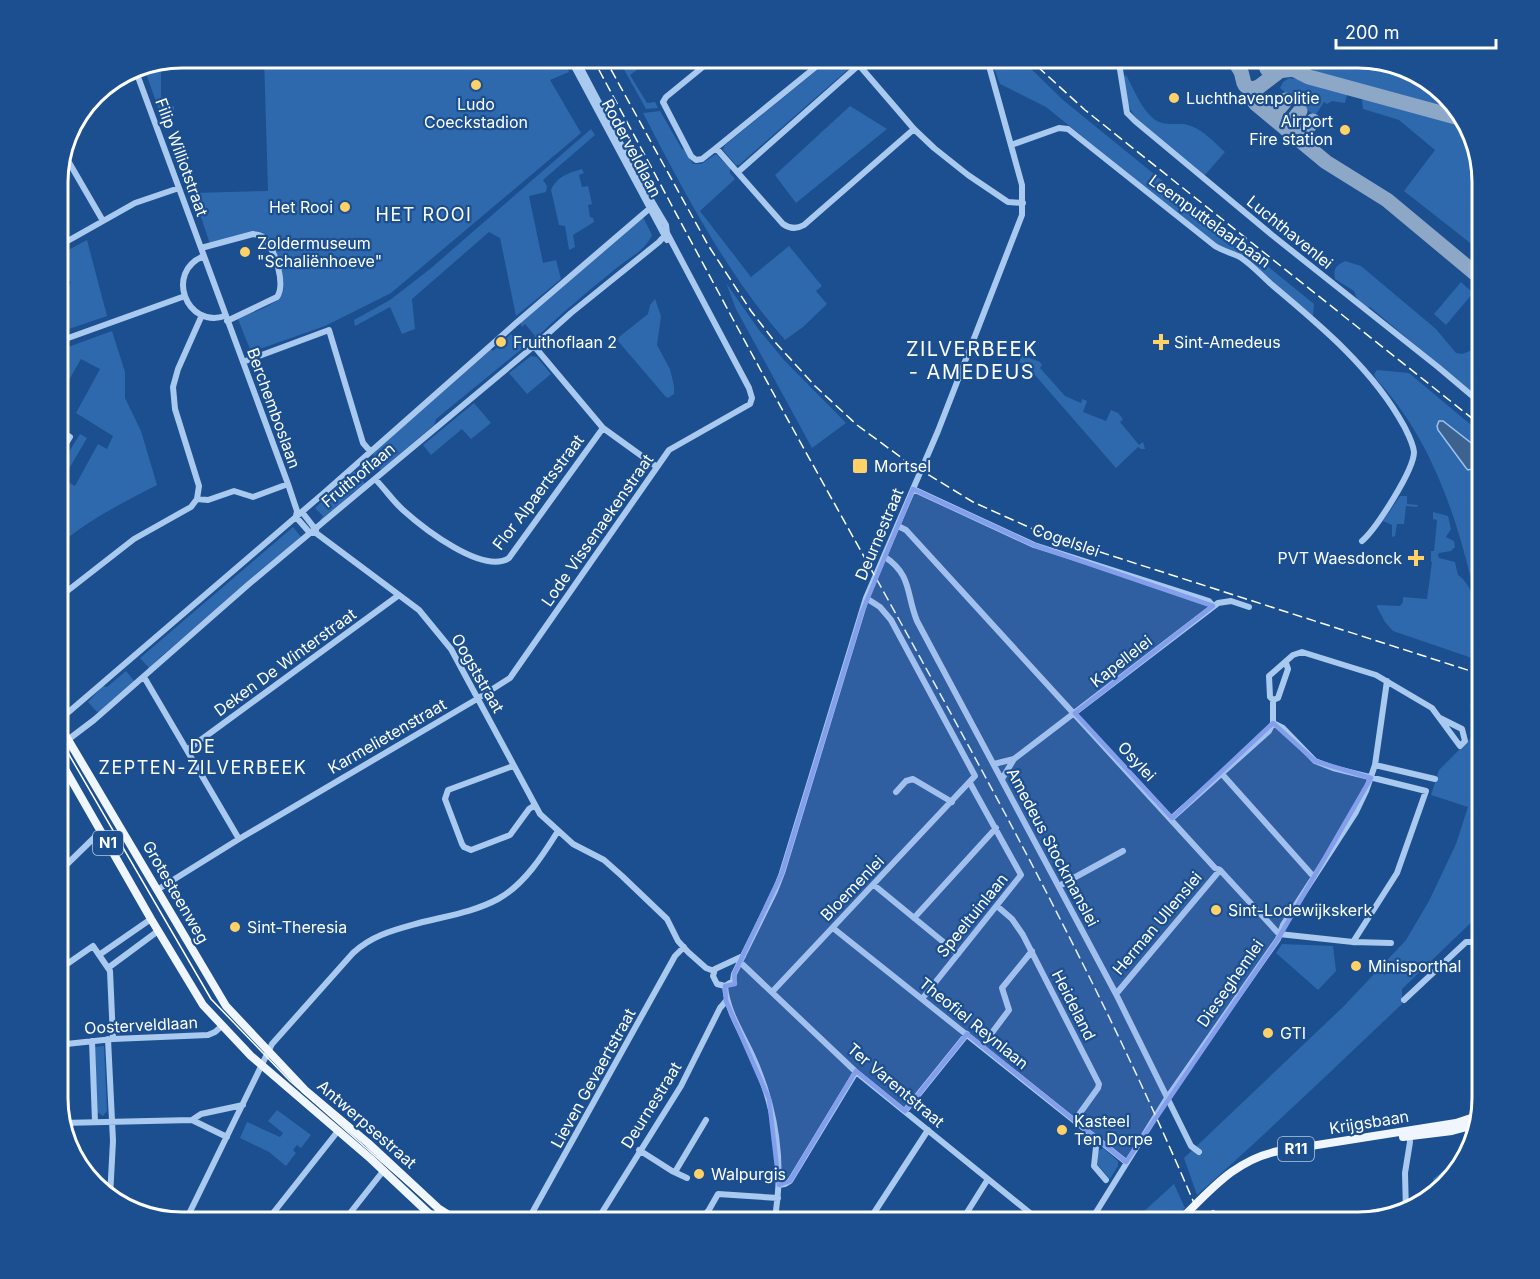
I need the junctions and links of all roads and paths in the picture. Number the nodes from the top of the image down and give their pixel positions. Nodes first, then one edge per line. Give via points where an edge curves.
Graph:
1 (575, 68) edge
2 (581, 68) edge
3 (702, 68) edge
4 (814, 68) edge
5 (856, 68) edge
6 (862, 68) edge
7 (990, 68) edge
8 (1120, 68) edge
9 (138, 76) edge
10 (914, 129) junction
11 (1011, 145) junction
12 (716, 148) junction
13 (69, 162) edge
14 (738, 172) junction
15 (179, 188) junction
16 (1023, 203) junction
17 (649, 209) junction
18 (659, 212) junction
19 (103, 221) junction
20 (666, 236) junction
21 (68, 241) edge
22 (201, 248) junction
23 (204, 256) junction
24 (185, 296) junction
25 (202, 315) junction
26 (226, 318) junction
27 (68, 338) edge
28 (532, 344) junction
29 (243, 362) junction
30 (752, 396) joint
31 (1472, 396) edge
32 (603, 428) junction
33 (370, 451) junction
34 (657, 466) junction
35 (375, 479) junction
36 (288, 484) junction
37 (913, 489) junction
38 (197, 499) junction
39 (298, 513) junction
40 (898, 526) junction
41 (314, 532) junction
42 (1362, 541) dead end
43 (885, 557) junction
44 (68, 590) edge
45 (399, 595) junction
46 (867, 598) junction
47 (1214, 606) junction
48 (1249, 607) dead end
49 (1286, 663) junction
50 (144, 677) junction
51 (1387, 681) junction
52 (477, 699) junction
53 (1273, 700) junction
54 (68, 712) edge
55 (1075, 713) junction
56 (1440, 718) junction
57 (1273, 723) junction
58 (68, 740) joint
59 (187, 750) junction
60 (1014, 759) junction
61 (994, 764) junction
62 (1375, 765) junction
63 (513, 766) junction
64 (68, 774) edge
65 (1221, 774) junction
66 (1371, 778) junction
67 (1002, 779) junction
68 (1435, 779) dead end
69 (970, 783) junction
70 (896, 792) dead end
71 (952, 802) junction
72 (535, 805) junction
73 (1172, 818) junction
74 (996, 828) junction
75 (102, 831) junction
76 (558, 831) junction
77 (239, 839) junction
78 (1123, 851) dead end
79 (68, 863) edge
80 (1220, 870) junction
81 (1313, 876) junction
82 (873, 885) junction
83 (1059, 886) junction
84 (157, 890) junction
85 (997, 906) junction
86 (914, 918) junction
87 (151, 919) junction
88 (833, 928) junction
89 (159, 931) junction
90 (1279, 934) junction
91 (1353, 942) junction
92 (1472, 942) edge
93 (1391, 943) dead end
94 (684, 947) junction
95 (1032, 951) junction
96 (958, 954) junction
97 (99, 955) junction
98 (742, 959) junction
99 (68, 963) edge
100 (725, 965) junction
101 (108, 968) junction
102 (714, 971) junction
103 (734, 974) junction
104 (725, 986) junction
105 (772, 992) junction
106 (1116, 994) junction
107 (922, 999) junction
108 (1404, 1000) dead end
109 (726, 1001) junction
110 (223, 1025) junction
111 (967, 1034) junction
112 (111, 1039) junction
113 (92, 1041) junction
114 (68, 1044) edge
115 (982, 1046) junction
116 (268, 1053) junction
117 (262, 1065) junction
118 (856, 1072) junction
119 (1165, 1101) junction
120 (243, 1105) junction
121 (905, 1111) junction
122 (1471, 1118) edge
123 (192, 1120) junction
124 (706, 1120) dead end
125 (1075, 1120) junction
126 (95, 1122) junction
127 (70, 1123) edge
128 (111, 1123) junction
129 (1469, 1126) edge
130 (928, 1130) junction
131 (338, 1131) junction
132 (1409, 1134) junction
133 (227, 1137) junction
134 (1099, 1139) junction
135 (639, 1150) junction
136 (1199, 1152) dead end
137 (1126, 1162) junction
138 (384, 1170) junction
139 (675, 1172) junction
140 (687, 1178) dead end
141 (988, 1179) junction
142 (1106, 1180) dead end
143 (779, 1185) junction
144 (111, 1187) edge
145 (778, 1198) junction
146 (1406, 1201) edge
147 (1192, 1211) edge
148 (190, 1212) edge
149 (274, 1212) edge
150 (351, 1212) edge
151 (428, 1212) edge
152 (444, 1212) edge
153 (533, 1212) edge
154 (602, 1212) edge
155 (707, 1212) edge
156 (776, 1212) edge
157 (875, 1212) edge
158 (967, 1212) edge
159 (1029, 1212) edge
160 (1096, 1212) edge

1 - 17 street, Roderveldlaan
2 - 18 street, Roderveldlaan
3 - 12 street via 663,102 691,156 699,160
4 - 12 street
5 - 14 street
6 - 10 street
7 - 11 street, Deurnestraat
8 - 31 street, Luchthavenlei via 1127,113 1135,121
9 - 15 street, Filip Williotstraat
10 - 14 street via 804,225 794,228 783,224
10 - 16 street via 968,175 1008,202
11 - 16 street, Deurnestraat
11 - 42 street, Leemputtelaarbaan via 1059,128 1068,129 1215,246 1242,259 1349,356 1392,406 1409,435 1414,454 1406,476
12 - 14 street
13 - 19 street
15 - 19 street via 135,203
15 - 22 street, Filip Williotstraat
16 - 37 street, Deurnestraat via 1018,229
17 - 18 street
17 - 20 street, Roderveldlaan
17 - 33 street, Fruithoflaan
18 - 20 street, Roderveldlaan via 666,225
19 - 21 street
20 - 28 street, Fruithoflaan
20 - 30 street, Roderveldlaan
22 - 23 street, Filip Williotstraat
22 - 26 street via 256,234 267,241 278,268 282,284 277,297
23 - 24 street via 187,268
23 - 26 street, Berchemboslaan
24 - 25 street
24 - 27 street
25 - 26 street
25 - 38 street via 172,387 199,486
26 - 29 street, Berchemboslaan
28 - 32 street
28 - 35 street, Fruithoflaan
29 - 33 street via 329,330 363,443
29 - 36 street, Berchemboslaan
30 - 34 street, Lode Vissenaekenstraat via 749,405 672,447
32 - 34 street
32 - 35 street, Flor Alpaertsstraat via 509,558 500,562 490,562 448,544 403,510
33 - 39 street, Fruithoflaan
34 - 52 street, Lode Vissenaekenstraat via 510,678
35 - 41 street, Fruithoflaan
36 - 38 street via 253,497 234,491 208,500
36 - 39 street, Berchemboslaan
37 - 40 street, Deurnestraat
37 - 47 street, Cogelslei via 1034,546
38 - 44 street via 190,507 134,539
39 - 41 street, Oogststraat
39 - 54 street, Fruithoflaan
40 - 43 street, Deurnestraat
40 - 55 street, Osylei via 906,530
41 - 45 street, Oogststraat
41 - 50 street, Fruithoflaan
43 - 46 street, Deurnestraat
43 - 61 street, Amedeus Stockmanslei via 904,575 917,621
45 - 52 street, Oogststraat via 436,629
45 - 59 street, Deken De Winterstraat
46 - 69 street via 895,625 974,773
46 - 98 street, Deurnestraat via 776,891
47 - 48 street via 1227,600
47 - 55 street, Kapellelei
49 - 51 street via 1302,652
49 - 53 street via 1288,669 1278,698
49 - 53 street via 1269,676
50 - 58 street, Fruithoflaan
50 - 59 street
51 - 56 street via 1432,708
51 - 62 street, Dieseghemlei
52 - 63 street, Oogststraat
52 - 77 street, Karmelietenstraat
53 - 57 street
55 - 60 street, Kapellelei
55 - 73 street, Osylei
56 - 56 street via 1446,727 1460,746 1465,741 1462,729
57 - 65 street
57 - 66 street via 1283,728 1315,761
58 - 84 main road, Grotesteenweg / N1
59 - 77 street
60 - 61 street, Kapellelei
60 - 67 street, Kapellelei
61 - 67 street, Amedeus Stockmanslei
62 - 66 street, Dieseghemlei
62 - 68 street
63 - 72 street, Oogststraat
63 - 72 street via 446,793 462,844 471,850 510,835
64 - 75 main road, N1
65 - 73 street
65 - 81 street
66 - 81 street, Dieseghemlei via 1356,812
66 - 91 street via 1426,791 1397,873
67 - 83 street, Amedeus Stockmanslei
69 - 71 street, Bloemenlei
69 - 74 street
70 - 71 street via 913,779
71 - 82 street, Bloemenlei
72 - 76 street, Oogststraat
73 - 80 street, Osylei
74 - 85 street, Speeltuinlaan via 1021,875
74 - 86 street
75 - 79 street
75 - 87 main road, N1
76 - 94 street, Oogststraat via 622,876 667,919
76 - 116 street via 528,873 500,898 481,907 399,928 353,953
77 - 84 street, Karmelietenstraat
78 - 83 street
80 - 90 street, Osylei
80 - 106 street, Herman Ullenslei
81 - 90 street, Dieseghemlei
82 - 86 street
82 - 88 street, Bloemenlei
83 - 106 street, Amedeus Stockmanslei
84 - 116 main road, Grotesteenweg / N1 via 226,1006
85 - 95 street, Heideland via 1011,919
85 - 96 street, Speeltuinlaan
86 - 96 street
87 - 89 main road, N1
87 - 97 street
88 - 105 street, Bloemenlei
88 - 107 street, Theofiel Reynlaan
89 - 101 street
89 - 110 main road, Antwerpsestraat / N1 via 197,997
90 - 91 street
90 - 119 street, Dieseghemlei
91 - 93 street
92 - 108 street via 1466,942
94 - 102 street, Oogststraat
94 - 153 street, Lieven Gevaertstraat via 675,956
95 - 115 street via 1002,988 1009,1010
95 - 125 street, Heideland via 1099,1084
96 - 107 street, Speeltuinlaan
97 - 99 street via 93,946
97 - 101 street
98 - 100 street
98 - 103 street, Deurnestraat
98 - 105 street, Ter Varentstraat
100 - 102 street
100 - 103 street
101 - 112 street
102 - 104 street via 715,982
103 - 104 street, Deurnestraat via 732,983
104 - 109 street
105 - 118 street, Ter Varentstraat
106 - 119 street, Amedeus Stockmanslei
107 - 111 street, Theofiel Reynlaan
109 - 135 street, Deurnestraat via 681,1086
109 - 143 street via 769,1099
110 - 112 street, Oosterveldlaan via 208,1035
110 - 117 main road, Antwerpsestraat / N1
111 - 115 street, Theofiel Reynlaan
111 - 121 street
112 - 113 street, Oosterveldlaan
112 - 128 street
113 - 114 street, Oosterveldlaan
113 - 126 street
115 - 125 street, Theofiel Reynlaan
116 - 117 street
116 - 152 main road, Antwerpsestraat / N1 via 314,1099
117 - 120 street
117 - 131 main road, Antwerpsestraat / N1
118 - 121 street, Ter Varentstraat
118 - 143 street via 790,1180
119 - 136 street, Amedeus Stockmanslei via 1191,1146
119 - 137 street, Dieseghemlei
120 - 123 street via 201,1114
120 - 133 street
121 - 130 street, Ter Varentstraat
122 - 132 main road, Krijgsbaan / R11
123 - 128 street
123 - 133 street
124 - 139 street
125 - 134 street, Theofiel Reynlaan
126 - 127 street
126 - 128 street
128 - 144 street
129 - 132 main road, Krijgsbaan / R11
130 - 141 street, Ter Varentstraat
130 - 157 street
131 - 138 main road, Antwerpsestraat / N1
131 - 149 street
132 - 146 street
132 - 147 main road, Krijgsbaan / R11 via 1256,1162 1236,1173
133 - 148 street
134 - 137 street, Theofiel Reynlaan
134 - 142 street via 1094,1166
135 - 139 street
135 - 154 street, Deurnestraat
137 - 160 street, Dieseghemlei
138 - 150 street
138 - 151 main road, Antwerpsestraat / N1
139 - 140 street
141 - 158 street
141 - 159 street, Ter Varentstraat
143 - 145 street
145 - 155 street via 718,1194
145 - 156 street

